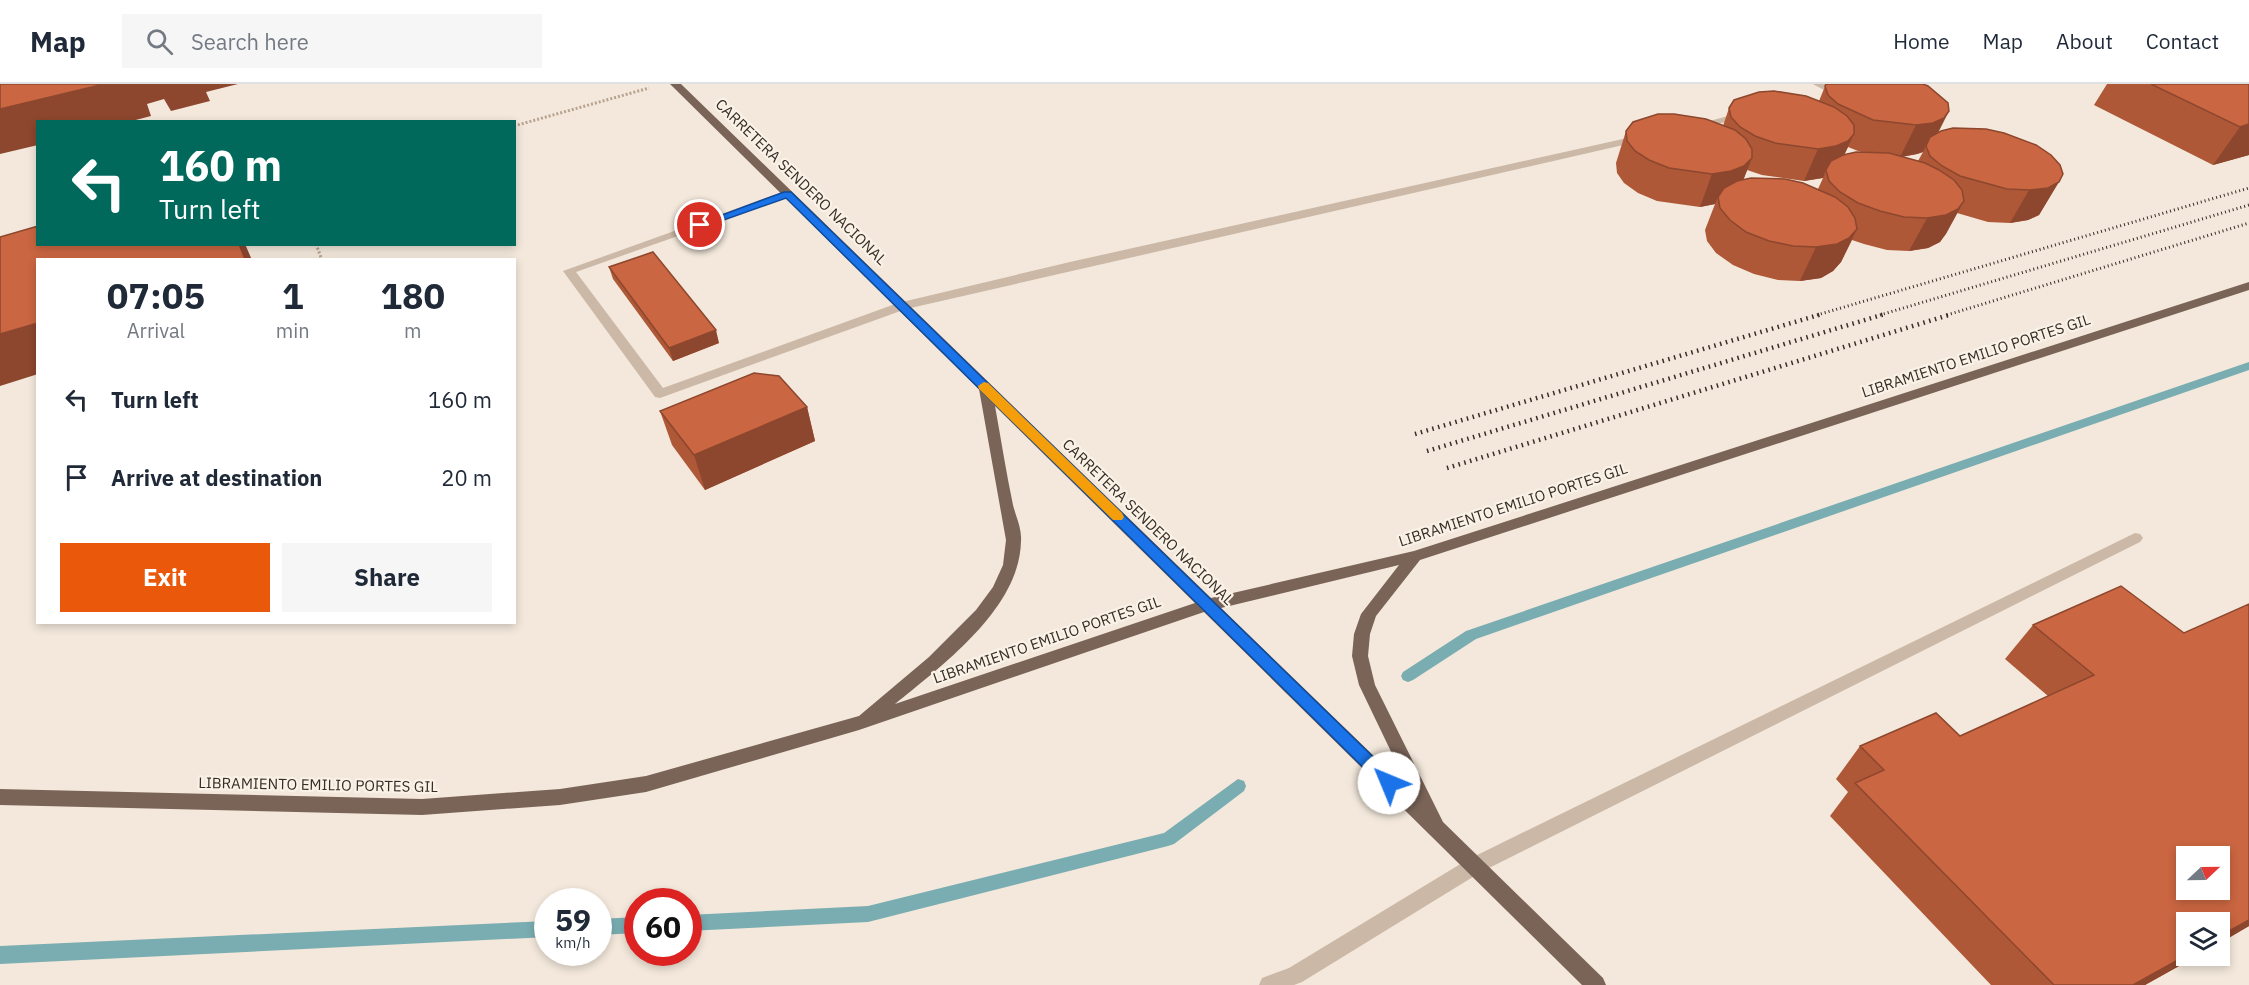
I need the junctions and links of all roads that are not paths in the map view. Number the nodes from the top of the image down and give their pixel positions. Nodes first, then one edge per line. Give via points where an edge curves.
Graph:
1 (675, 84) edge
2 (1818, 84) edge
3 (1815, 99) edge
4 (1757, 112) edge
5 (1687, 128) edge
6 (1652, 136) edge
7 (787, 194) junction
8 (2249, 286) edge
9 (902, 306) junction
10 (985, 387) junction
11 (2134, 538) dead end
12 (1415, 556) junction
13 (1207, 604) junction
14 (859, 723) junction
15 (0, 797) edge
16 (1439, 831) junction
17 (1474, 866) junction
18 (1269, 985) edge
19 (1596, 985) edge

1 - 7 main road, CARRETERA SENDERO NACIONAL
2 - 3 lane via 1844,93
4 - 5 lane
6 - 9 lane
7 - 9 main road, CARRETERA SENDERO NACIONAL
7 - 9 lane via 570,271 660,394
8 - 12 main road, LIBRAMIENTO EMILIO PORTES GIL
9 - 10 main road, CARRETERA SENDERO NACIONAL
10 - 13 main road, CARRETERA SENDERO NACIONAL
10 - 14 main road via 1014,541 1009,568 984,615
11 - 17 lane
12 - 13 main road, LIBRAMIENTO EMILIO PORTES GIL
12 - 16 main road via 1369,614 1360,656 1366,685
13 - 14 main road, LIBRAMIENTO EMILIO PORTES GIL
13 - 16 main road, CARRETERA SENDERO NACIONAL
14 - 15 main road, LIBRAMIENTO EMILIO PORTES GIL via 646,784 560,797 422,807
16 - 17 main road, CARRETERA SENDERO NACIONAL
17 - 18 lane via 1295,975
17 - 19 main road, CARRETERA SENDERO NACIONAL

